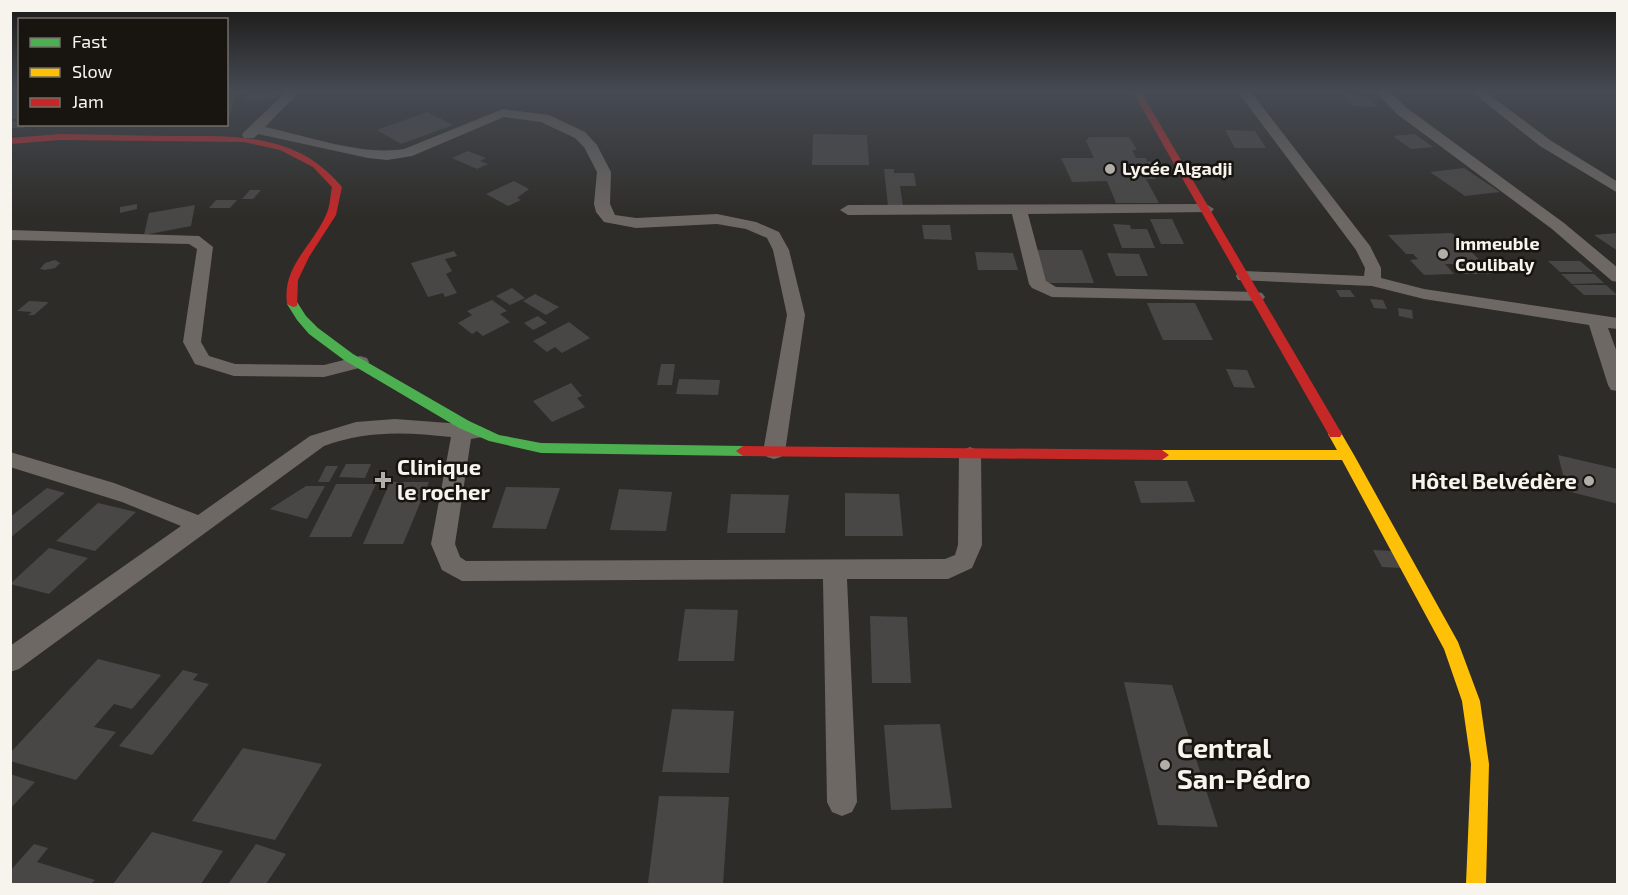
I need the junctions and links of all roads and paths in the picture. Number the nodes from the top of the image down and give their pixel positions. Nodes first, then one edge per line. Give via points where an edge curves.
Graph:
1 (250, 134) junction
2 (453, 134) edge
3 (577, 134) edge
4 (1162, 134) edge
5 (1276, 134) edge
6 (1433, 134) edge
7 (1533, 134) edge
8 (10, 141) edge
9 (1617, 189) edge
10 (1206, 209) junction
11 (848, 210) dead end
12 (1020, 210) junction
13 (10, 235) edge
14 (1244, 276) junction
15 (1617, 277) edge
16 (1372, 281) junction
17 (1256, 297) junction
18 (1597, 321) junction
19 (1617, 324) edge
20 (360, 362) junction
21 (1617, 385) edge
22 (470, 432) junction
23 (774, 452) junction
24 (970, 455) junction
25 (1347, 455) junction
26 (10, 459) edge
27 (199, 525) junction
28 (835, 569) junction
29 (10, 661) edge
30 (842, 802) dead end
31 (1476, 885) edge

1 - 2 street via 387,156 407,153
1 - 8 street
1 - 20 street via 316,165 337,187 331,215 297,267 291,297 297,314 308,326
3 - 23 street via 590,145 604,172 602,204 610,219 636,223 717,219 750,225 773,235 781,250 796,315
4 - 10 street
5 - 16 street via 1364,249 1373,267
6 - 15 street via 1558,226
7 - 9 street
10 - 12 street
10 - 14 street
11 - 12 street
12 - 17 street via 1038,284 1052,292
13 - 20 street via 193,239 205,247 192,342 202,360 234,370 324,371
14 - 16 street
14 - 17 street
16 - 18 street via 1424,294
17 - 25 street
18 - 19 street
18 - 21 street
20 - 22 street
22 - 23 street via 542,448
22 - 27 street via 391,426 339,431 317,441
22 - 28 street via 443,544 450,563 462,571
23 - 24 street
24 - 25 street
24 - 28 street via 970,545 964,561 948,569
25 - 31 street via 1452,646 1471,701 1480,764
26 - 27 street via 160,508
27 - 29 street
28 - 30 street

